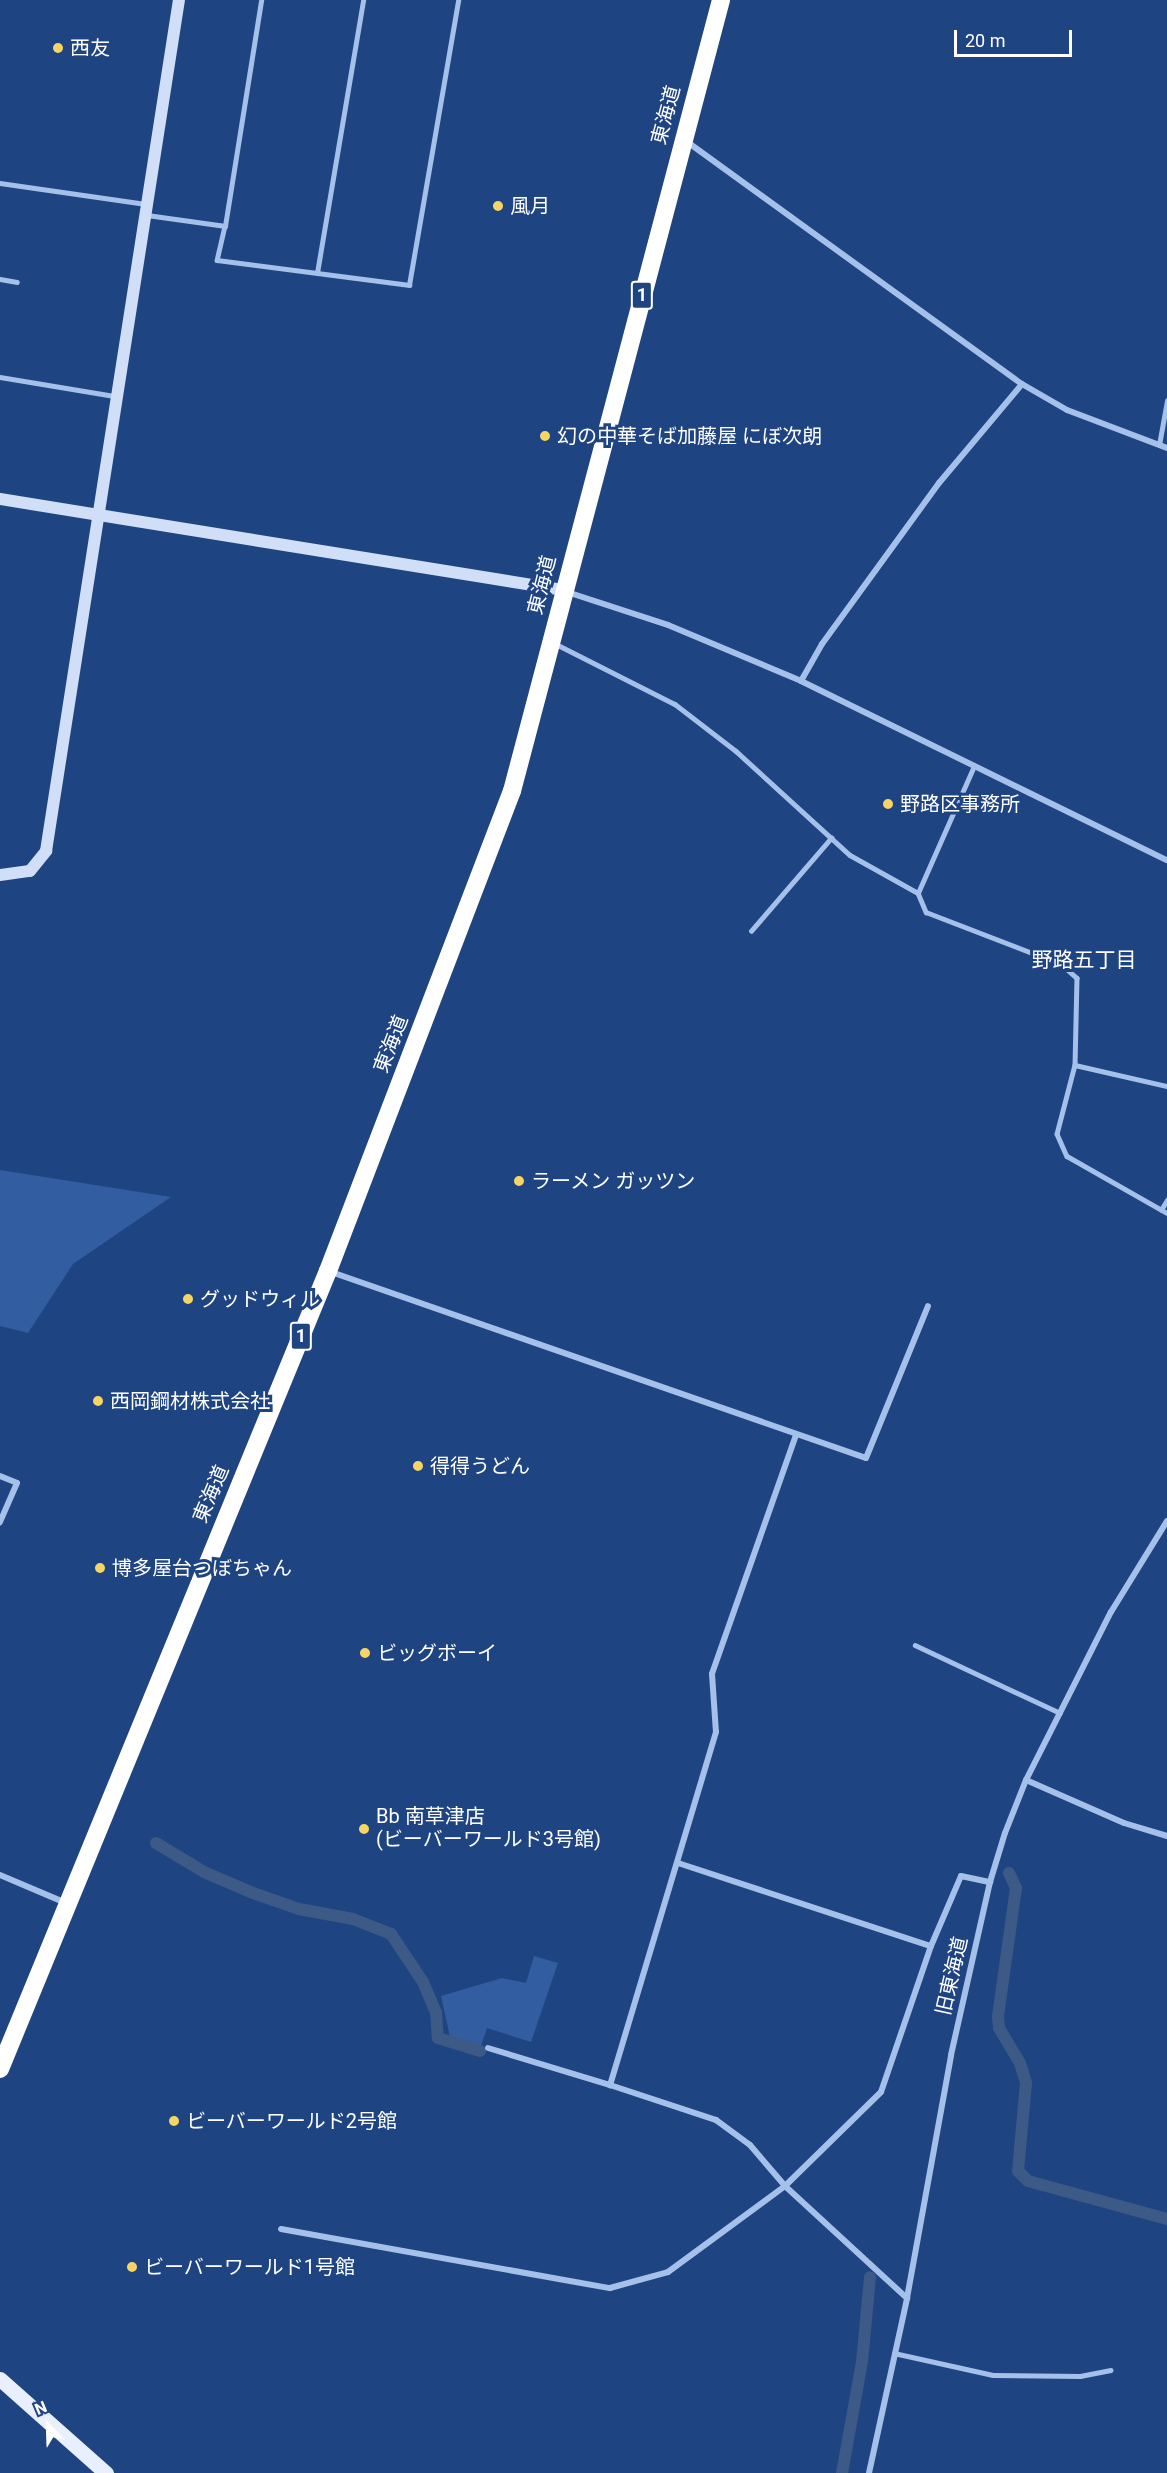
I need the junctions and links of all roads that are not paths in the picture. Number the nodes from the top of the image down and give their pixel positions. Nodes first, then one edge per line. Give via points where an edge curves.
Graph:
1 (179, 0) edge
2 (261, 0) edge
3 (363, 0) edge
4 (458, 0) edge
5 (721, 0) edge
6 (683, 139) junction
7 (0, 183) edge
8 (145, 209) junction
9 (225, 226) junction
10 (317, 273) junction
11 (0, 279) edge
12 (17, 282) dead end
13 (0, 377) edge
14 (1022, 384) junction
15 (115, 396) junction
16 (1167, 401) edge
17 (1159, 446) junction
18 (1167, 448) edge
19 (0, 499) edge
20 (97, 517) junction
21 (564, 590) junction
22 (551, 642) junction
23 (801, 681) junction
24 (974, 766) junction
25 (831, 838) junction
26 (1167, 860) edge
27 (0, 876) edge
28 (918, 893) junction
29 (751, 931) dead end
30 (1075, 1065) junction
31 (1167, 1086) edge
32 (1167, 1200) edge
33 (1161, 1210) junction
34 (1167, 1213) edge
35 (328, 1270) junction
36 (928, 1306) dead end
37 (796, 1435) junction
38 (0, 1476) edge
39 (1167, 1521) edge
40 (0, 1522) edge
41 (915, 1645) dead end
42 (1060, 1713) junction
43 (1026, 1780) junction
44 (1167, 1836) edge
45 (678, 1863) junction
46 (0, 1875) edge
47 (990, 1882) junction
48 (67, 1903) junction
49 (931, 1946) junction
50 (488, 2048) dead end
51 (0, 2069) edge
52 (610, 2085) junction
53 (785, 2186) junction
54 (282, 2229) dead end
55 (907, 2298) junction
56 (894, 2353) junction
57 (1110, 2370) dead end
58 (0, 2379) edge
59 (106, 2473) edge
60 (869, 2473) edge

1 - 8 street
2 - 9 lane
3 - 10 lane
4 - 10 lane via 409,285
5 - 6 highway, 東海道 / 1
6 - 14 street
6 - 21 highway, 東海道 / 1
7 - 8 lane
8 - 9 lane
8 - 15 street
9 - 10 lane via 217,261
11 - 12 lane
13 - 15 lane
14 - 17 street via 1067,410
14 - 23 street via 939,483 822,644
15 - 20 street
16 - 17 lane
17 - 18 street
19 - 20 street
20 - 21 street
20 - 27 street via 46,851 30,871
21 - 22 highway, 東海道 / 1
21 - 23 street via 668,626
22 - 25 lane via 675,704 736,751
22 - 35 highway, 東海道 / 1 via 513,791
23 - 24 street
24 - 26 street
24 - 28 lane
25 - 28 lane via 850,855
25 - 29 lane
28 - 30 lane via 926,912 1061,963 1077,978
30 - 31 lane
30 - 33 lane via 1057,1134 1067,1156
32 - 33 lane
33 - 34 lane
35 - 37 street
35 - 48 highway, 東海道 / 1
36 - 37 street via 866,1458
37 - 45 street via 712,1674 716,1732
38 - 40 street via 17,1483
39 - 42 street, 旧東海道 via 1111,1612
41 - 42 lane
42 - 43 street, 旧東海道
43 - 44 street via 1124,1823
43 - 47 street, 旧東海道
45 - 49 street
45 - 52 street
46 - 48 street
47 - 49 street via 961,1876
47 - 55 street, 旧東海道 via 951,2055
48 - 51 highway, 東海道 / 1
49 - 53 street via 881,2092
50 - 52 street
52 - 53 street via 716,2120 750,2145
53 - 54 street via 668,2272 610,2288
53 - 55 street
55 - 56 street, 旧東海道
56 - 57 lane via 993,2375 1080,2376
56 - 60 street, 旧東海道
58 - 59 main road

